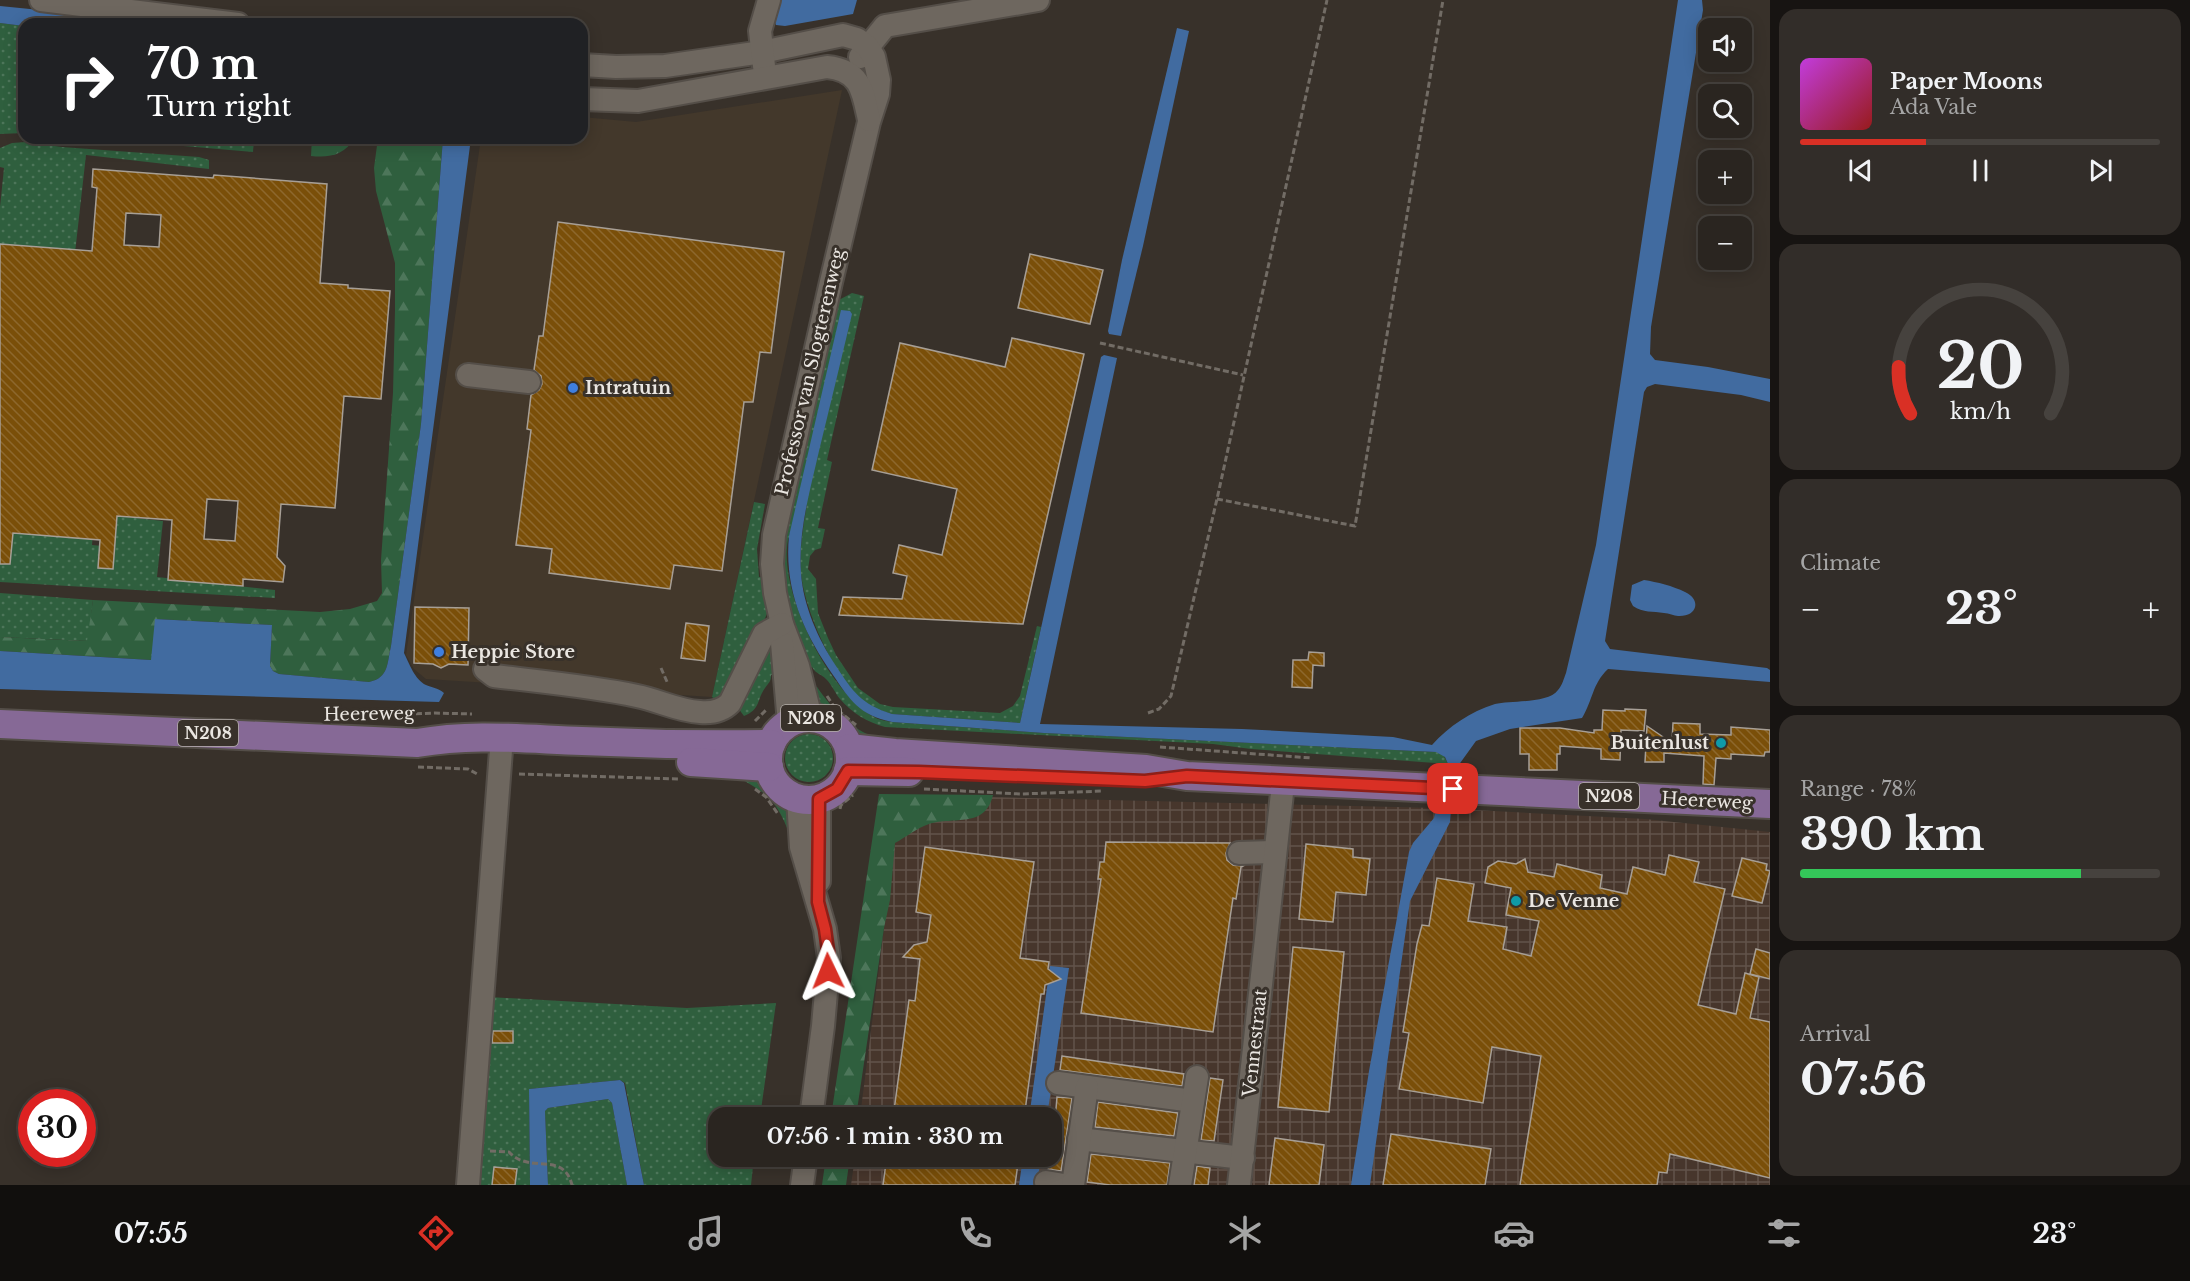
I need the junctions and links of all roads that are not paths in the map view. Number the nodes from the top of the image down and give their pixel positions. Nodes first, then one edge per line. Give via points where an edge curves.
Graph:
1 (41, 0) edge
2 (769, 0) edge
3 (1038, 0) edge
4 (189, 18) edge
5 (867, 46) junction
6 (762, 52) junction
7 (588, 65) edge
8 (849, 73) junction
9 (766, 77) junction
10 (588, 99) edge
11 (869, 122) junction
12 (468, 375) dead end
13 (529, 382) dead end
14 (782, 624) junction
15 (485, 669) dead end
16 (0, 724) edge
17 (785, 738) junction
18 (502, 745) junction
19 (855, 760) junction
20 (1285, 780) junction
21 (1770, 804) edge
22 (808, 806) junction
23 (1275, 852) junction
24 (1239, 853) dead end
25 (1197, 1077) dead end
26 (1058, 1083) dead end
27 (1087, 1087) junction
28 (1193, 1101) junction
29 (812, 1107) edge
30 (1079, 1139) junction
31 (1185, 1151) junction
32 (1243, 1158) junction
33 (804, 1167) edge
34 (468, 1185) edge
35 (802, 1185) edge
36 (1073, 1185) edge
37 (1180, 1185) edge
38 (1239, 1185) edge

1 - 4 street
2 - 6 street via 760,31
3 - 5 street via 885,26
5 - 6 street via 843,35
5 - 8 street
5 - 11 street, Professor van Slogterenweg via 879,80
6 - 7 street via 664,66
6 - 9 street
8 - 9 street via 827,67
8 - 11 street, Professor van Slogterenweg via 864,96
9 - 10 street via 638,101
11 - 14 street, Professor van Slogterenweg via 774,535 772,564
12 - 13 street
14 - 15 street via 764,634 730,703 717,711 685,710 638,696 494,676
14 - 17 street, Professor van Slogterenweg via 793,682
16 - 18 main road, Heereweg / N208 via 417,743 449,752
17 - 18 main road, Heereweg / N208
17 - 19 main road, N208 via 819,719 835,727
17 - 22 main road via 776,783
18 - 34 street
19 - 20 main road, Heereweg / N208 via 919,772 1145,781 1187,776
19 - 22 main road via 837,789
20 - 21 main road, Heereweg / N208
20 - 23 street
22 - 29 street via 801,847 825,929 829,958
23 - 24 street
23 - 32 street, Vennestraat
25 - 28 street
26 - 27 street
27 - 28 street
27 - 30 street
28 - 31 street
30 - 31 street
30 - 36 street
31 - 32 street
31 - 37 street
32 - 38 street, Vennestraat
33 - 35 street

